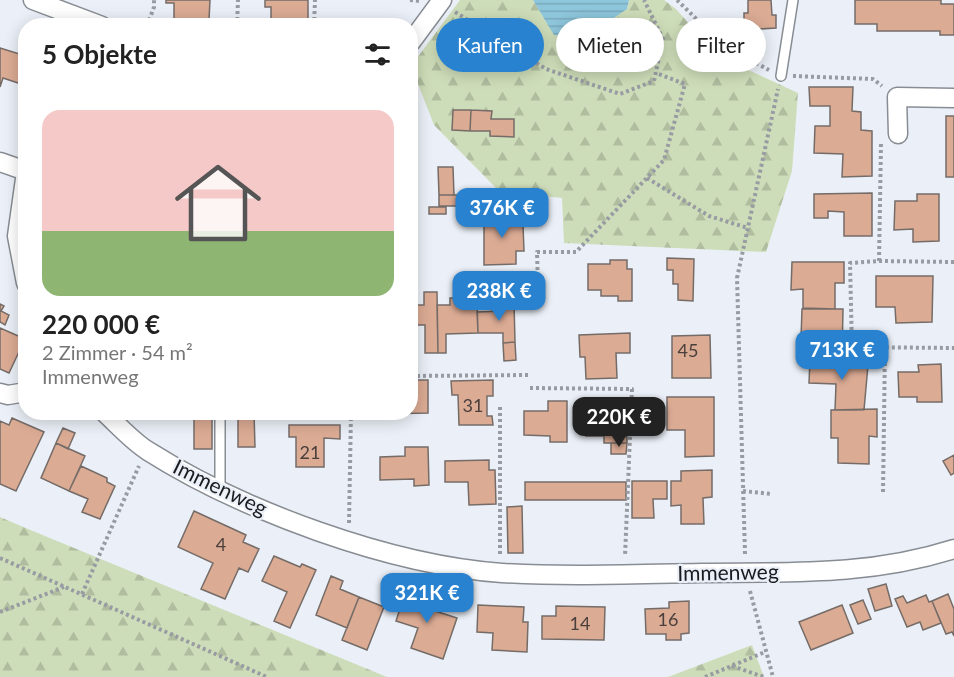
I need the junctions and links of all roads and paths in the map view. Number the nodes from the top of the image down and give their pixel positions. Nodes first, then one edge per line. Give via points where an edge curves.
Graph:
1 (33, 0) edge
2 (154, 0) edge
3 (238, 0) edge
4 (315, 0) edge
5 (644, 0) edge
6 (793, 0) edge
7 (679, 1) edge
8 (441, 2) edge
9 (68, 18) edge
10 (149, 18) edge
11 (237, 18) edge
12 (314, 18) edge
13 (418, 33) edge
14 (656, 73) junction
15 (781, 76) junction
16 (897, 97) junction
17 (954, 98) edge
18 (898, 134) joint
19 (0, 162) edge
20 (18, 168) edge
21 (647, 178) junction
22 (748, 228) junction
23 (879, 261) junction
24 (954, 262) edge
25 (529, 285) dead end
26 (885, 347) junction
27 (954, 348) edge
28 (530, 375) dead end
29 (418, 376) edge
30 (530, 388) dead end
31 (0, 393) edge
32 (18, 393) edge
33 (500, 404) dead end
34 (113, 420) edge
35 (220, 420) edge
36 (351, 420) edge
37 (147, 450) junction
38 (743, 491) junction
39 (220, 492) junction
40 (883, 492) dead end
41 (772, 494) dead end
42 (348, 541) junction
43 (954, 549) edge
44 (0, 558) edge
45 (500, 573) junction
46 (745, 573) junction
47 (625, 574) junction
48 (65, 587) junction
49 (82, 594) junction
50 (0, 612) edge
51 (765, 652) junction
52 (731, 666) junction
53 (267, 677) edge
54 (705, 677) edge
55 (764, 677) edge
56 (773, 677) edge

1 - 9 street
2 - 10 path
3 - 11 path
4 - 12 path
5 - 14 path via 663,39
6 - 15 lane
7 - 15 path via 724,46
8 - 13 street
8 - 14 path via 546,69 620,94 654,81
14 - 21 path via 685,84 664,160
15 - 16 path via 873,79
15 - 22 path
16 - 17 street
16 - 18 street
18 - 23 path via 882,136
19 - 20 street
21 - 22 path via 709,216
21 - 25 path via 576,252 537,252 538,285
22 - 38 path via 737,278
23 - 24 path
23 - 26 path via 850,263 852,346
26 - 27 path
26 - 40 path
28 - 29 path
30 - 47 path via 632,389
31 - 32 street
33 - 45 path
34 - 37 street, Immenweg
35 - 39 lane
36 - 42 path
37 - 39 street, Immenweg
37 - 49 path
38 - 41 path
38 - 46 path
39 - 42 street, Immenweg
42 - 45 street, Immenweg
43 - 46 street, Immenweg via 912,562 838,572
44 - 48 path
45 - 47 street, Immenweg
46 - 47 street, Immenweg
46 - 51 path
48 - 49 path
48 - 50 path
49 - 53 path
51 - 52 path
51 - 56 path
52 - 54 path
52 - 55 path

